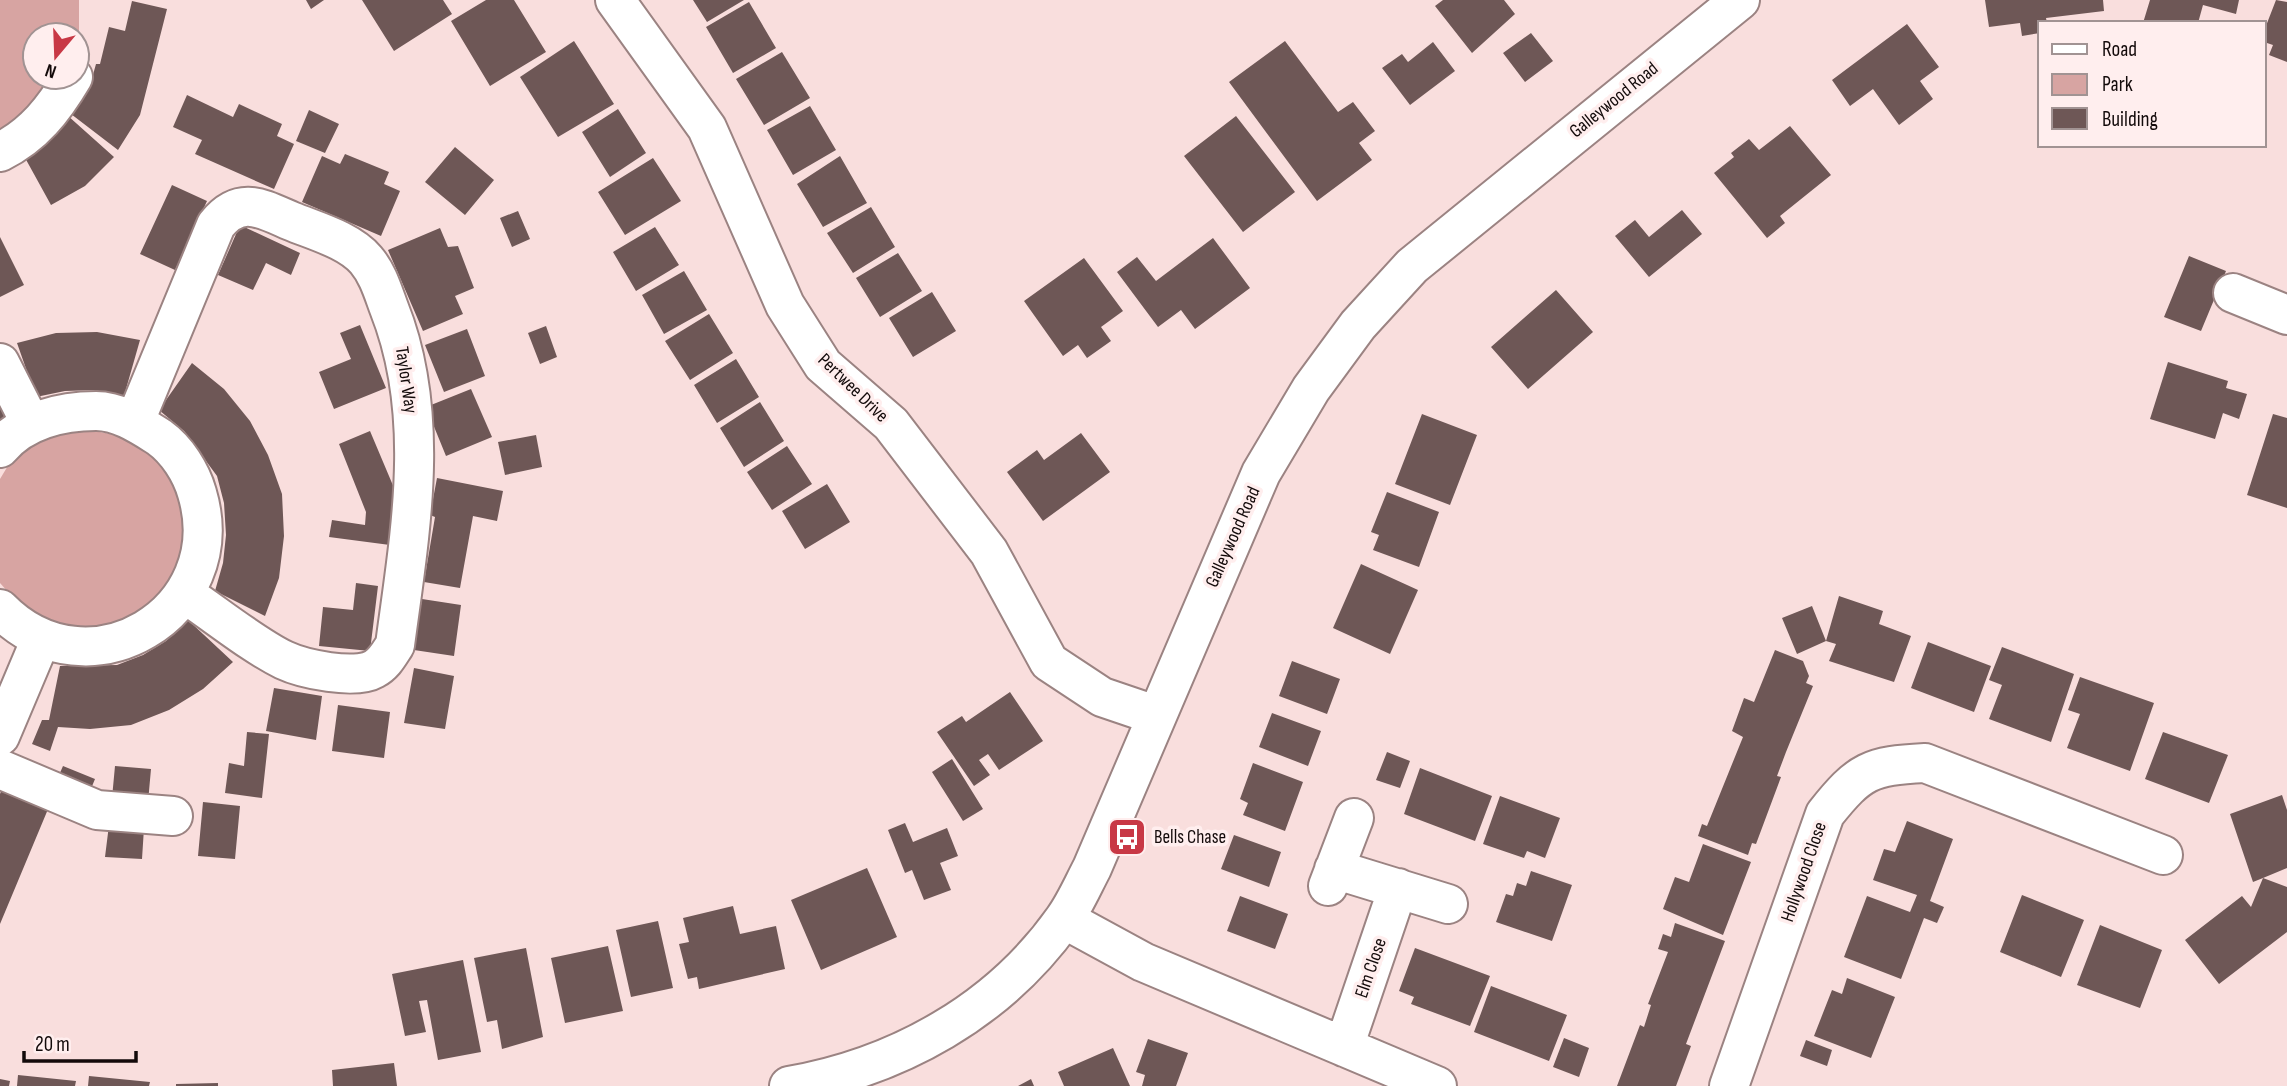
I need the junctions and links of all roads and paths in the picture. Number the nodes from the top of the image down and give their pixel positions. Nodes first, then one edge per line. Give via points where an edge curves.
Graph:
1 (615, 0) edge
2 (1740, 0) edge
3 (65, 91) edge
4 (0, 152) edge
5 (2233, 293) dead end
6 (2287, 315) edge
7 (0, 363) edge
8 (135, 421) junction
9 (31, 424) junction
10 (0, 448) edge
11 (185, 594) junction
12 (0, 610) edge
13 (41, 639) junction
14 (1155, 715) junction
15 (0, 736) edge
16 (0, 769) edge
17 (173, 816) dead end
18 (1354, 818) dead end
19 (2163, 855) dead end
20 (1398, 888) junction
21 (1448, 904) dead end
22 (1064, 919) junction
23 (1344, 1048) junction
24 (789, 1086) edge
25 (1437, 1086) edge
26 (1729, 1086) edge

1 - 14 street, Pertwee Drive via 707,128 785,305 823,365 891,424 989,552 1049,662 1102,697
2 - 14 street, Galleywood Road via 1412,266 1358,325 1311,389 1261,473
3 - 4 street via 54,110 20,142
5 - 6 street
7 - 9 street
8 - 9 street via 100,411 65,412
8 - 11 street via 169,444 192,477 204,517 201,557
8 - 11 street, Taylor Way via 216,225 225,214 242,206 258,207 349,246 366,260 404,345 411,387 414,505 395,645 372,671 328,672 285,660
9 - 10 street
11 - 13 street via 158,624 121,642 81,648
12 - 13 street
13 - 15 street
14 - 22 street, Galleywood Road via 1092,868
16 - 17 street via 97,810
18 - 20 street via 1331,877
19 - 26 street, Hollywood Close via 1925,763 1884,765 1852,780 1825,814
20 - 21 street
20 - 23 street, Elm Close
22 - 23 street via 1143,962
22 - 24 street, Galleywood Road via 987,1000 942,1033 884,1060 825,1080
23 - 25 street

